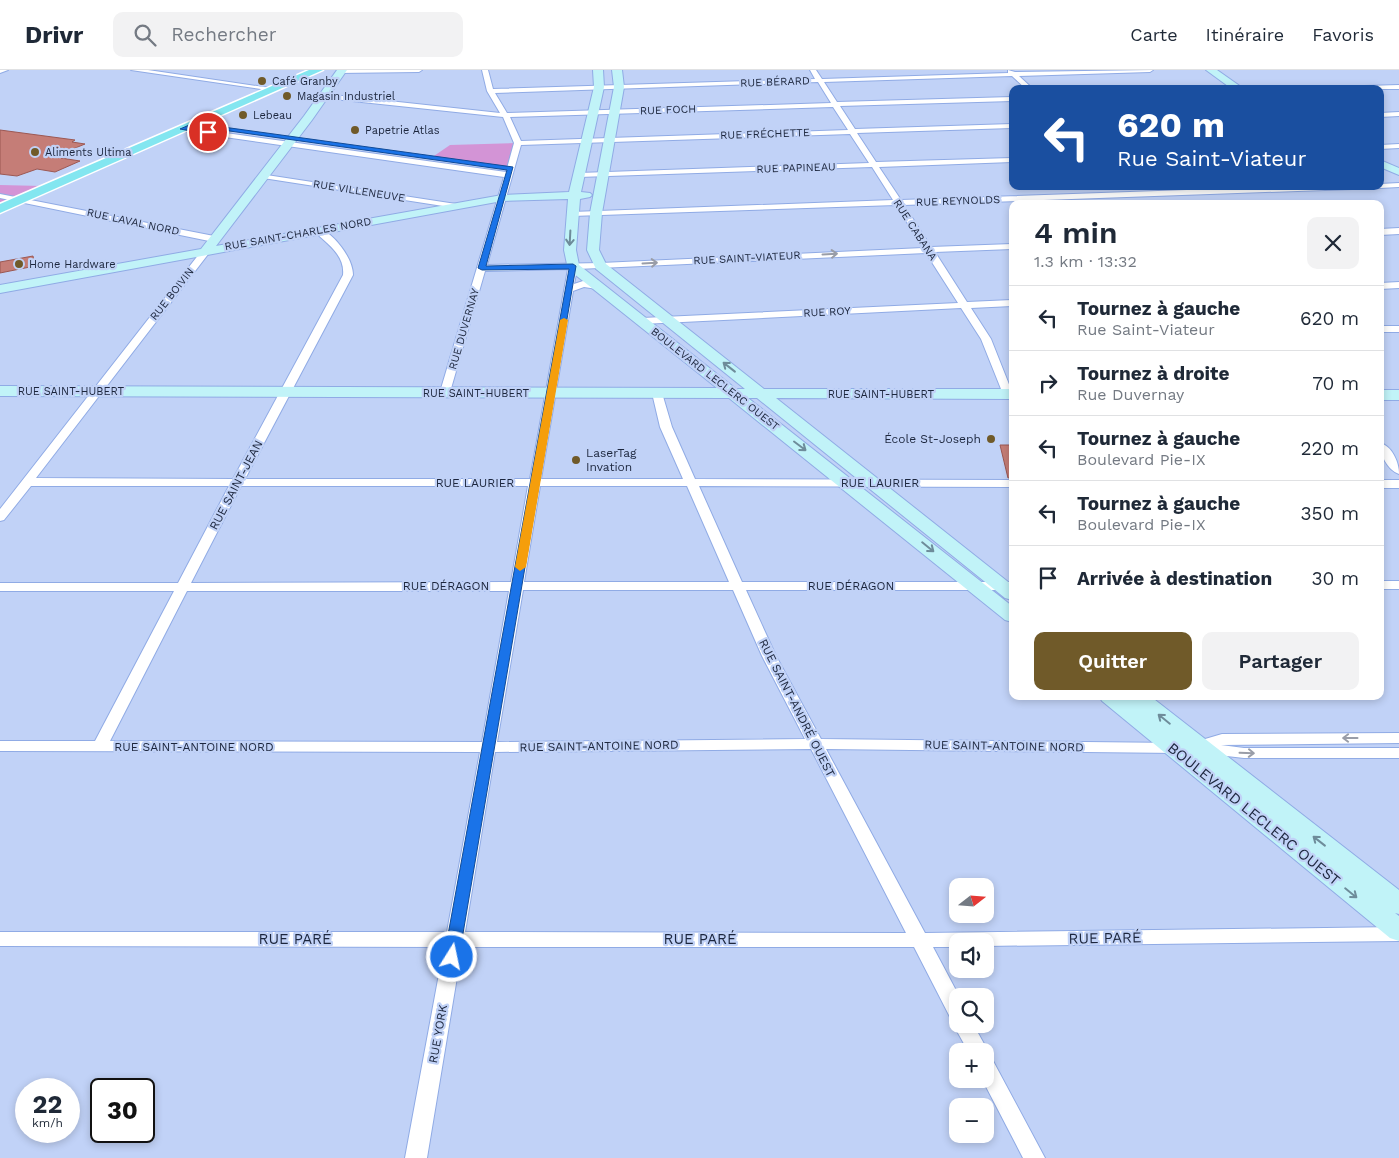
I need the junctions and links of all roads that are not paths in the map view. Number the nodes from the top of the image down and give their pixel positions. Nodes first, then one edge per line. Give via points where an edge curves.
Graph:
1 (5, 70) edge
2 (134, 70) edge
3 (318, 70) edge
4 (419, 70) edge
5 (486, 70) edge
6 (598, 70) edge
7 (617, 70) edge
8 (813, 70) edge
9 (1150, 70) edge
10 (1211, 70) edge
11 (0, 71) edge
12 (341, 71) edge
13 (1012, 72) edge
14 (820, 80) junction
15 (1026, 85) edge
16 (1233, 85) edge
17 (1399, 86) edge
18 (599, 87) junction
19 (620, 87) junction
20 (1384, 87) edge
21 (274, 89) junction
22 (490, 91) junction
23 (324, 96) junction
24 (1009, 99) edge
25 (835, 105) junction
26 (592, 112) junction
27 (616, 112) junction
28 (1399, 114) edge
29 (504, 115) junction
30 (1384, 115) edge
31 (1009, 126) edge
32 (188, 127) junction
33 (237, 130) junction
34 (852, 130) junction
35 (227, 135) junction
36 (609, 139) junction
37 (588, 140) junction
38 (290, 141) junction
39 (518, 143) junction
40 (350, 146) junction
41 (1399, 146) edge
42 (1384, 147) edge
43 (341, 151) junction
44 (402, 154) junction
45 (392, 158) junction
46 (442, 159) junction
47 (1009, 160) edge
48 (434, 164) junction
49 (874, 165) junction
50 (1384, 165) edge
51 (510, 172) junction
52 (1399, 172) edge
53 (603, 174) junction
54 (579, 175) junction
55 (263, 176) junction
56 (1399, 185) edge
57 (1384, 186) edge
58 (1140, 190) edge
59 (1260, 190) edge
60 (598, 194) junction
61 (1144, 194) junction
62 (574, 195) junction
63 (0, 196) edge
64 (502, 198) junction
65 (22, 199) junction
66 (1150, 200) edge
67 (898, 204) junction
68 (456, 206) junction
69 (0, 209) edge
70 (596, 213) junction
71 (572, 214) junction
72 (319, 231) junction
73 (1399, 231) edge
74 (1384, 232) edge
75 (214, 239) junction
76 (245, 244) junction
77 (1009, 246) edge
78 (928, 250) junction
79 (206, 251) junction
80 (573, 266) junction
81 (601, 266) junction
82 (482, 268) junction
83 (1399, 285) edge
84 (597, 286) junction
85 (1384, 286) edge
86 (0, 289) edge
87 (570, 289) junction
88 (1009, 303) edge
89 (964, 306) junction
90 (668, 320) junction
91 (642, 321) junction
92 (1384, 329) edge
93 (1399, 329) edge
94 (0, 391) edge
95 (96, 391) junction
96 (286, 392) junction
97 (445, 392) junction
98 (1009, 392) edge
99 (551, 393) junction
100 (657, 393) junction
101 (730, 393) junction
102 (762, 393) junction
103 (1009, 394) edge
104 (1384, 395) edge
105 (1399, 395) edge
106 (1384, 451) edge
107 (1399, 470) edge
108 (27, 482) junction
109 (237, 482) junction
110 (535, 483) junction
111 (690, 483) junction
112 (849, 483) junction
113 (874, 483) junction
114 (1009, 484) edge
115 (1384, 484) edge
116 (1399, 484) edge
117 (0, 516) edge
118 (1384, 585) edge
119 (1399, 585) edge
120 (183, 586) junction
121 (517, 586) junction
122 (736, 586) junction
123 (975, 586) junction
124 (0, 587) edge
125 (1009, 589) edge
126 (1009, 614) edge
127 (1115, 700) edge
128 (1141, 700) edge
129 (1399, 738) edge
130 (815, 744) junction
131 (0, 746) edge
132 (100, 746) junction
133 (489, 747) junction
134 (1172, 748) junction
135 (1198, 748) junction
136 (1399, 753) edge
137 (1399, 904) edge
138 (1399, 933) edge
139 (455, 938) junction
140 (0, 939) edge
141 (919, 940) junction
142 (949, 996) edge
143 (994, 1082) edge
144 (416, 1158) edge
145 (1034, 1158) edge

1 - 11 street
2 - 21 street
3 - 21 main road
4 - 12 street
5 - 22 street
6 - 18 street
7 - 19 street
8 - 14 street, RUE CABANA
9 - 13 street, RUE BÉRARD
10 - 16 street
12 - 23 street, RUE BOIVIN
13 - 14 street, RUE BÉRARD
13 - 15 street
14 - 19 street, RUE BÉRARD
14 - 25 street, RUE CABANA
17 - 20 street
18 - 19 street, RUE BÉRARD
18 - 22 street, RUE BÉRARD
18 - 26 street
19 - 27 street
21 - 32 main road
22 - 29 street
23 - 29 street, RUE FOCH
23 - 38 street, RUE BOIVIN
24 - 25 street, RUE FOCH
25 - 27 street, RUE FOCH
25 - 34 street, RUE CABANA
26 - 27 street, RUE FOCH
26 - 29 street, RUE FOCH
26 - 37 street
27 - 36 street
28 - 30 street
29 - 39 street
31 - 34 street, RUE FRÉCHETTE
32 - 33 street
32 - 35 street
32 - 65 main road
33 - 35 street
33 - 38 street
34 - 36 street, RUE FRÉCHETTE
34 - 49 street, RUE CABANA
35 - 38 street
36 - 37 street, RUE FRÉCHETTE
36 - 53 street
37 - 39 street, RUE FRÉCHETTE
37 - 54 street
38 - 40 street
38 - 43 street
38 - 55 street, RUE BOIVIN
39 - 51 street, RUE DUVERNAY
40 - 43 street
40 - 44 street
41 - 42 street
43 - 45 street
44 - 45 street
44 - 46 street
45 - 48 street
46 - 48 street
46 - 51 street
47 - 49 street, RUE PAPINEAU
48 - 51 street
49 - 53 street, RUE PAPINEAU
49 - 67 street, RUE CABANA
50 - 52 street
51 - 64 street, RUE DUVERNAY
53 - 54 street, RUE PAPINEAU
53 - 60 street
54 - 62 street
55 - 68 street, RUE VILLENEUVE
55 - 75 street, RUE BOIVIN
56 - 57 street
58 - 61 street
59 - 61 street, RUE REYNOLDS
60 - 62 street, RUE SAINT-CHARLES NORD
60 - 70 street
61 - 66 street
61 - 67 street, RUE REYNOLDS
62 - 64 street, RUE SAINT-CHARLES NORD
62 - 71 street
63 - 65 street, RUE LAVAL NORD
64 - 68 street, RUE SAINT-CHARLES NORD
64 - 82 street, RUE DUVERNAY
65 - 69 main road
65 - 75 street, RUE LAVAL NORD
67 - 70 street, RUE REYNOLDS
67 - 78 street, RUE CABANA
68 - 72 street, RUE SAINT-CHARLES NORD
70 - 71 street, RUE REYNOLDS
70 - 81 street via 594,250
71 -> 80 street via 570,250
72 - 76 street, RUE SAINT-CHARLES NORD
72 - 96 street, RUE SAINT-JEAN via 347,260 348,275
73 - 74 street
75 - 76 street, RUE LAVAL NORD
75 - 79 street, RUE BOIVIN
76 - 79 street, RUE SAINT-CHARLES NORD
77 - 78 street, RUE SAINT-VIATEUR
81 -> 78 street, RUE SAINT-VIATEUR
78 - 89 street, RUE CABANA
79 - 86 street, RUE SAINT-CHARLES NORD
79 - 95 street, RUE BOIVIN
80 - 81 street, RUE SAINT-VIATEUR
80 - 82 street, RUE SAINT-VIATEUR
80 - 84 street, BOULEVARD LECLERC OUEST
80 - 87 street, RUE YORK
81 - 90 street, BOULEVARD LECLERC OUEST
82 - 97 street, RUE DUVERNAY
83 - 85 street
84 - 87 street via 583,284
84 - 91 street, BOULEVARD LECLERC OUEST
87 - 99 street, RUE YORK
88 - 89 street, RUE ROY
89 - 90 street, RUE ROY
89 - 98 street, RUE CABANA via 986,339
90 - 91 street, RUE ROY
102 -> 90 street, BOULEVARD LECLERC OUEST
91 - 101 street, BOULEVARD LECLERC OUEST
92 - 93 street
94 - 95 street, RUE SAINT-HUBERT
95 - 96 street, RUE SAINT-HUBERT
95 - 108 street, RUE BOIVIN
96 - 97 street, RUE SAINT-HUBERT
96 - 109 street, RUE SAINT-JEAN
97 - 99 street, RUE SAINT-HUBERT
99 - 100 street, RUE SAINT-HUBERT
99 - 110 street, RUE YORK
100 - 101 street, RUE SAINT-HUBERT
100 - 111 street, RUE SAINT-ANDRÉ OUEST via 666,427
101 - 102 street, RUE SAINT-HUBERT
101 -> 112 street, BOULEVARD LECLERC OUEST
102 - 103 street, RUE SAINT-HUBERT
102 - 113 street, BOULEVARD LECLERC OUEST
104 - 105 street
106 - 107 street
108 - 109 street, RUE LAURIER
108 - 117 street, RUE BOIVIN
109 - 110 street, RUE LAURIER
109 - 120 street, RUE SAINT-JEAN
110 - 111 street, RUE LAURIER
110 - 121 street, RUE YORK
111 - 112 street, RUE LAURIER
111 - 122 street, RUE SAINT-ANDRÉ OUEST
112 - 113 street, RUE LAURIER
112 -> 123 street, BOULEVARD LECLERC OUEST
113 - 114 street, RUE LAURIER
113 - 125 street, BOULEVARD LECLERC OUEST
115 - 116 street
118 - 119 street
120 - 121 street, RUE DÉRAGON
120 - 124 street, RUE DÉRAGON
120 - 132 street, RUE SAINT-JEAN
121 - 122 street, RUE DÉRAGON
121 - 133 street, RUE YORK
122 - 123 street, RUE DÉRAGON
122 - 130 street, RUE SAINT-ANDRÉ OUEST
123 - 125 street, RUE DÉRAGON
123 - 126 street, BOULEVARD LECLERC OUEST
127 - 134 street, BOULEVARD LECLERC OUEST
135 -> 128 street, BOULEVARD LECLERC OUEST
129 -> 135 street, RUE SAINT-ANTOINE NORD via 1222,739
130 - 133 street, RUE SAINT-ANTOINE NORD
130 - 134 street, RUE SAINT-ANTOINE NORD
130 - 141 street, RUE SAINT-ANDRÉ OUEST
131 - 132 street, RUE SAINT-ANTOINE NORD
132 - 133 street, RUE SAINT-ANTOINE NORD
133 - 139 street, RUE YORK
134 - 135 street, RUE SAINT-ANTOINE NORD
134 -> 138 street, BOULEVARD LECLERC OUEST
135 -> 136 street, RUE SAINT-ANTOINE NORD via 1244,753
137 -> 135 street, BOULEVARD LECLERC OUEST
138 - 141 street, RUE PARÉ
139 - 140 street, RUE PARÉ
139 - 141 street, RUE PARÉ
139 - 144 street, RUE YORK
141 - 142 street, RUE SAINT-ANDRÉ OUEST
143 - 145 street

